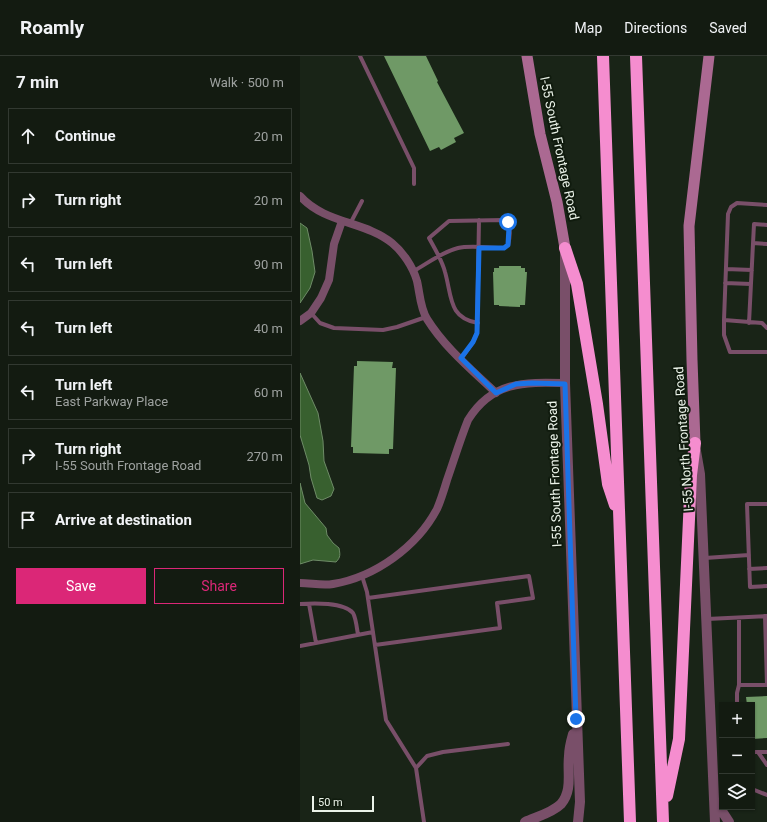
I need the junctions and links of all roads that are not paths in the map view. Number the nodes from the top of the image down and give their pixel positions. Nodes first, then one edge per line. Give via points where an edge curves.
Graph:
1 (360, 56) edge
2 (528, 56) edge
3 (603, 56) edge
4 (636, 56) edge
5 (709, 56) edge
6 (414, 184) dead end
7 (300, 196) edge
8 (362, 201) dead end
9 (767, 205) edge
10 (479, 220) junction
11 (346, 223) junction
12 (767, 225) edge
13 (753, 243) junction
14 (767, 244) edge
15 (479, 248) junction
16 (565, 248) junction
17 (439, 257) junction
18 (726, 269) junction
19 (752, 270) junction
20 (413, 271) junction
21 (725, 283) junction
22 (751, 284) junction
23 (311, 313) junction
24 (426, 317) junction
25 (724, 320) junction
26 (300, 321) edge
27 (478, 323) junction
28 (749, 323) junction
29 (767, 328) edge
30 (767, 352) edge
31 (461, 358) junction
32 (565, 384) junction
33 (496, 393) junction
34 (695, 443) junction
35 (767, 504) edge
36 (619, 516) junction
37 (749, 555) junction
38 (704, 558) junction
39 (767, 568) edge
40 (749, 569) junction
41 (362, 576) junction
42 (300, 583) edge
43 (767, 586) edge
44 (368, 598) junction
45 (300, 604) edge
46 (309, 604) junction
47 (766, 616) edge
48 (738, 618) junction
49 (707, 619) junction
50 (373, 632) junction
51 (358, 635) junction
52 (316, 643) junction
53 (375, 645) junction
54 (300, 646) edge
55 (767, 657) edge
56 (738, 685) junction
57 (737, 702) edge
58 (576, 719) junction
59 (508, 744) dead end
60 (758, 752) joint
61 (767, 752) edge
62 (767, 765) edge
63 (416, 768) junction
64 (755, 790) edge
65 (767, 795) edge
66 (714, 798) junction
67 (630, 816) edge
68 (663, 818) edge
69 (424, 822) edge
70 (525, 822) edge
71 (578, 822) edge
72 (715, 822) edge
73 (729, 822) edge

1 - 6 lane via 414,168
2 - 16 main road, I-55 South Frontage Road via 540,134 557,202
3 - 36 highway
4 - 68 highway
5 - 34 main road, I-55 North Frontage Road via 689,226
7 - 11 street via 320,212
8 - 11 lane
9 - 18 lane via 737,204 731,207 728,214
10 - 15 lane
10 - 15 lane via 504,220 508,222 509,227 508,245 504,248
10 - 17 lane via 449,221 429,238
11 - 20 street via 392,243
11 - 23 street via 334,244 329,280
12 - 13 lane via 754,224
13 - 14 lane
13 - 19 lane
15 - 17 lane via 459,248
15 - 27 lane
16 - 32 street, I-55 South Frontage Road
16 - 36 highway via 577,284 608,484
17 - 20 lane
17 - 27 lane via 452,302 459,316
18 - 19 lane
18 - 21 lane
19 - 22 lane
20 - 24 street
21 - 22 lane
21 - 25 lane
22 - 28 lane
23 - 24 lane via 320,323 334,328 383,330
23 - 26 street
24 - 31 street via 438,336
25 - 28 lane
25 - 30 lane via 724,335 730,352
27 - 31 lane via 473,342
28 - 29 lane via 762,323
31 - 33 street
32 - 33 street via 516,384
32 - 58 street, I-55 South Frontage Road
33 - 41 street via 482,401 468,420 437,509 421,532 395,556
34 - 38 street, I-55 North Frontage Road via 700,474
34 - 68 highway via 691,475 680,738
35 - 37 lane via 747,504
36 - 67 highway
37 - 38 lane
37 - 40 lane
38 - 49 street, I-55 North Frontage Road
39 - 40 lane
40 - 43 lane via 750,586
41 - 42 street via 331,584
41 - 44 lane
44 - 50 lane
44 - 53 lane via 529,576 533,598 497,603 500,628
45 - 46 lane
46 - 51 lane via 345,607 354,614
46 - 52 lane
47 - 48 lane
47 - 55 lane
48 - 49 lane
48 - 56 lane
49 - 66 street, I-55 North Frontage Road
50 - 51 lane
50 - 53 lane
51 - 52 lane
52 - 54 lane
53 - 63 lane via 386,720
55 - 56 lane via 767,685
56 - 57 lane
58 - 70 street via 568,755 567,792 554,809
58 - 71 street, I-55 South Frontage Road via 580,802
59 - 63 lane via 427,756
60 - 61 lane
60 - 62 lane
63 - 69 lane
64 - 65 lane
66 - 72 street, I-55 North Frontage Road
66 - 73 street

